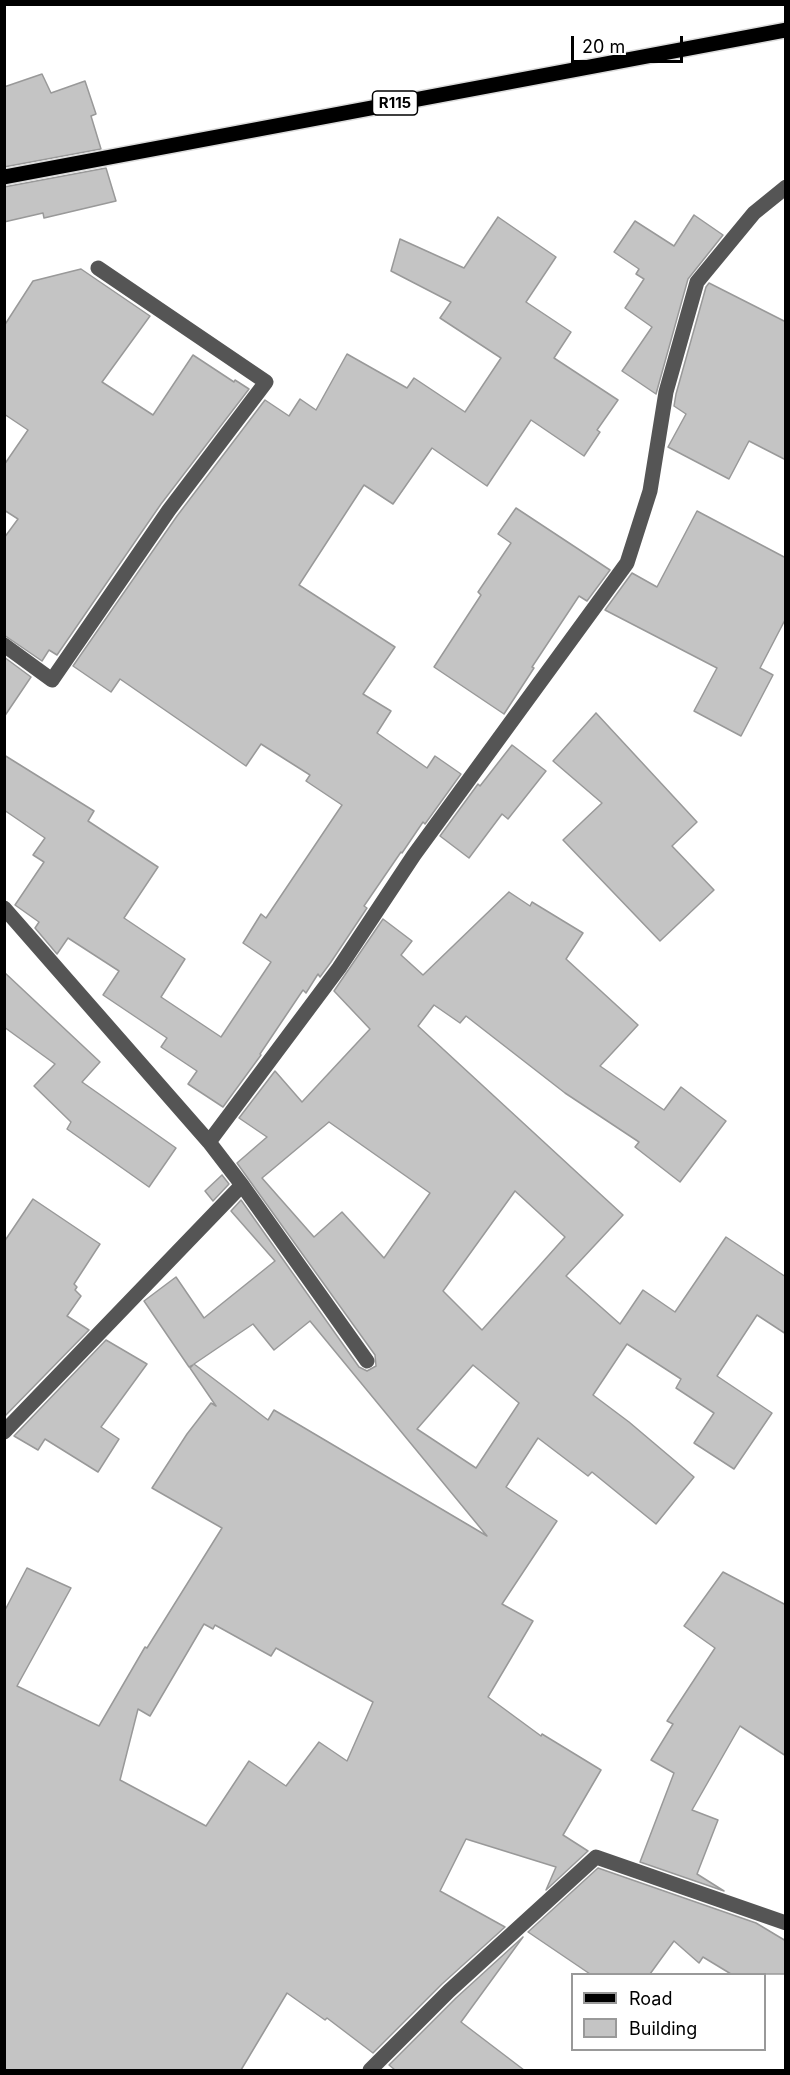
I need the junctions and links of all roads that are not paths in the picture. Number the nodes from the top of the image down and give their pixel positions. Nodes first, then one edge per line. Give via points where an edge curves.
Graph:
1 (786, 30) edge
2 (4, 177) edge
3 (786, 187) edge
4 (98, 268) dead end
5 (4, 645) edge
6 (4, 908) edge
7 (209, 1142) junction
8 (242, 1185) junction
9 (367, 1361) dead end
10 (4, 1432) edge
11 (786, 1923) edge
12 (370, 2070) edge

1 - 2 main road, R115
3 - 7 street via 754,213 697,282 666,392 650,491 627,562 414,855 339,968
4 - 5 street via 266,382 169,510 52,680
6 - 7 street
7 - 8 street
8 - 9 street
8 - 10 street
11 - 12 street via 596,1857 449,1991

